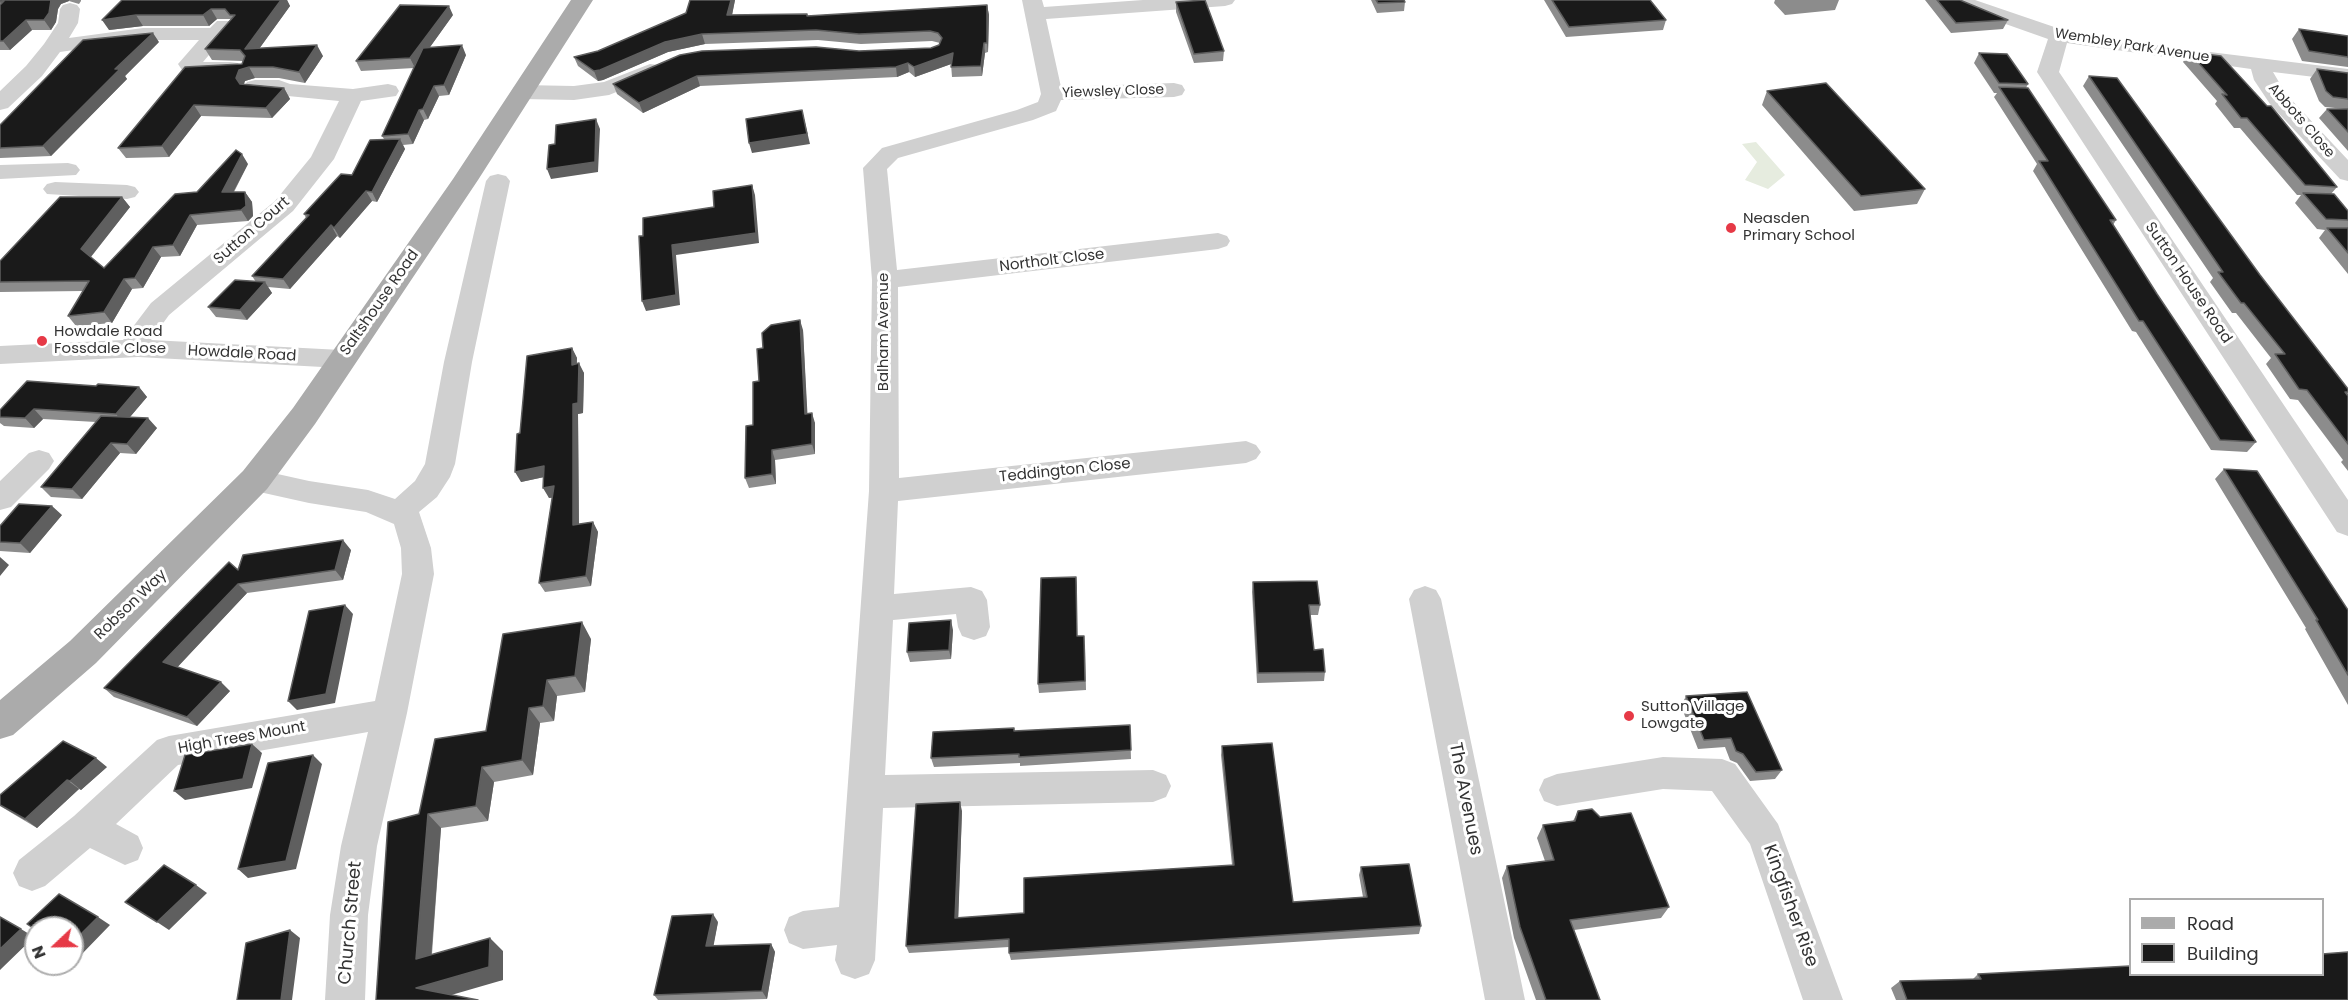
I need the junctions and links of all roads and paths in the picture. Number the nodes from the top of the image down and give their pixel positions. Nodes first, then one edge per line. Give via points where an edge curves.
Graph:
1 (582, 0) edge
2 (1226, 0) edge
3 (1956, 0) edge
4 (1034, 7) edge
5 (70, 9) dead end
6 (2059, 36) junction
7 (53, 47) junction
8 (666, 62) edge
9 (2260, 64) junction
10 (238, 68) edge
11 (2348, 75) edge
12 (255, 87) edge
13 (1174, 90) dead end
14 (387, 91) dead end
15 (522, 92) junction
16 (1052, 94) junction
17 (353, 96) junction
18 (0, 103) edge
19 (0, 172) edge
20 (2348, 174) edge
21 (498, 181) dead end
22 (127, 192) dead end
23 (1218, 241) dead end
24 (885, 280) junction
25 (130, 349) junction
26 (0, 356) edge
27 (340, 359) junction
28 (1246, 452) dead end
29 (39, 461) dead end
30 (255, 480) junction
31 (6, 487) edge
32 (884, 491) junction
33 (399, 512) junction
34 (2348, 524) edge
35 (1425, 599) dead end
36 (877, 608) junction
37 (974, 627) dead end
38 (390, 713) junction
39 (0, 723) edge
40 (1153, 786) dead end
41 (1557, 790) dead end
42 (866, 792) junction
43 (87, 828) junction
44 (125, 848) dead end
45 (32, 873) dead end
46 (803, 930) dead end
47 (345, 1000) edge
48 (1505, 1000) edge
49 (1819, 1000) edge

1 - 15 main road, Saltshouse Road
2 - 4 street
3 - 6 street, Wembley Park Avenue
4 - 16 street
5 - 7 street via 68,23
6 - 9 street, Wembley Park Avenue
6 - 34 street, Sutton House Road via 2048,72
7 - 10 street via 143,34 221,29 189,64 192,68
7 - 18 street
8 - 15 street via 609,88 574,93
9 - 11 street, Wembley Park Avenue
9 - 20 street, Abbots Close via 2278,99
12 - 17 street
13 - 16 street, Yiewsley Close
14 - 17 street
15 - 27 main road, Saltshouse Road
16 - 24 street, Balham Avenue via 1048,106 890,153 874,168
17 - 25 street, Sutton Court via 322,159 284,206 160,309
19 - 22 street via 68,171
21 - 33 street via 440,464 426,489
23 - 24 street, Northolt Close
24 - 32 street, Balham Avenue
25 - 26 street, Howdale Road
25 - 27 street, Howdale Road
27 - 30 main road, Saltshouse Road via 304,416
28 - 32 street, Teddington Close
29 - 31 street
30 - 33 street via 368,501
30 - 39 main road, Robson Way via 83,652
32 - 36 street, Balham Avenue
33 - 38 street via 412,530 418,574
35 - 48 street, The Avenues
36 - 37 street via 971,600
36 - 42 street, Balham Avenue
38 - 43 street, High Trees Mount via 169,751
38 - 47 street, Church Street via 359,846 349,915
40 - 42 street
41 - 49 street, Kingfisher Rise via 1664,773 1722,775 1765,836
42 - 46 street, Balham Avenue via 856,942
43 - 44 street
43 - 45 street, High Trees Mount

